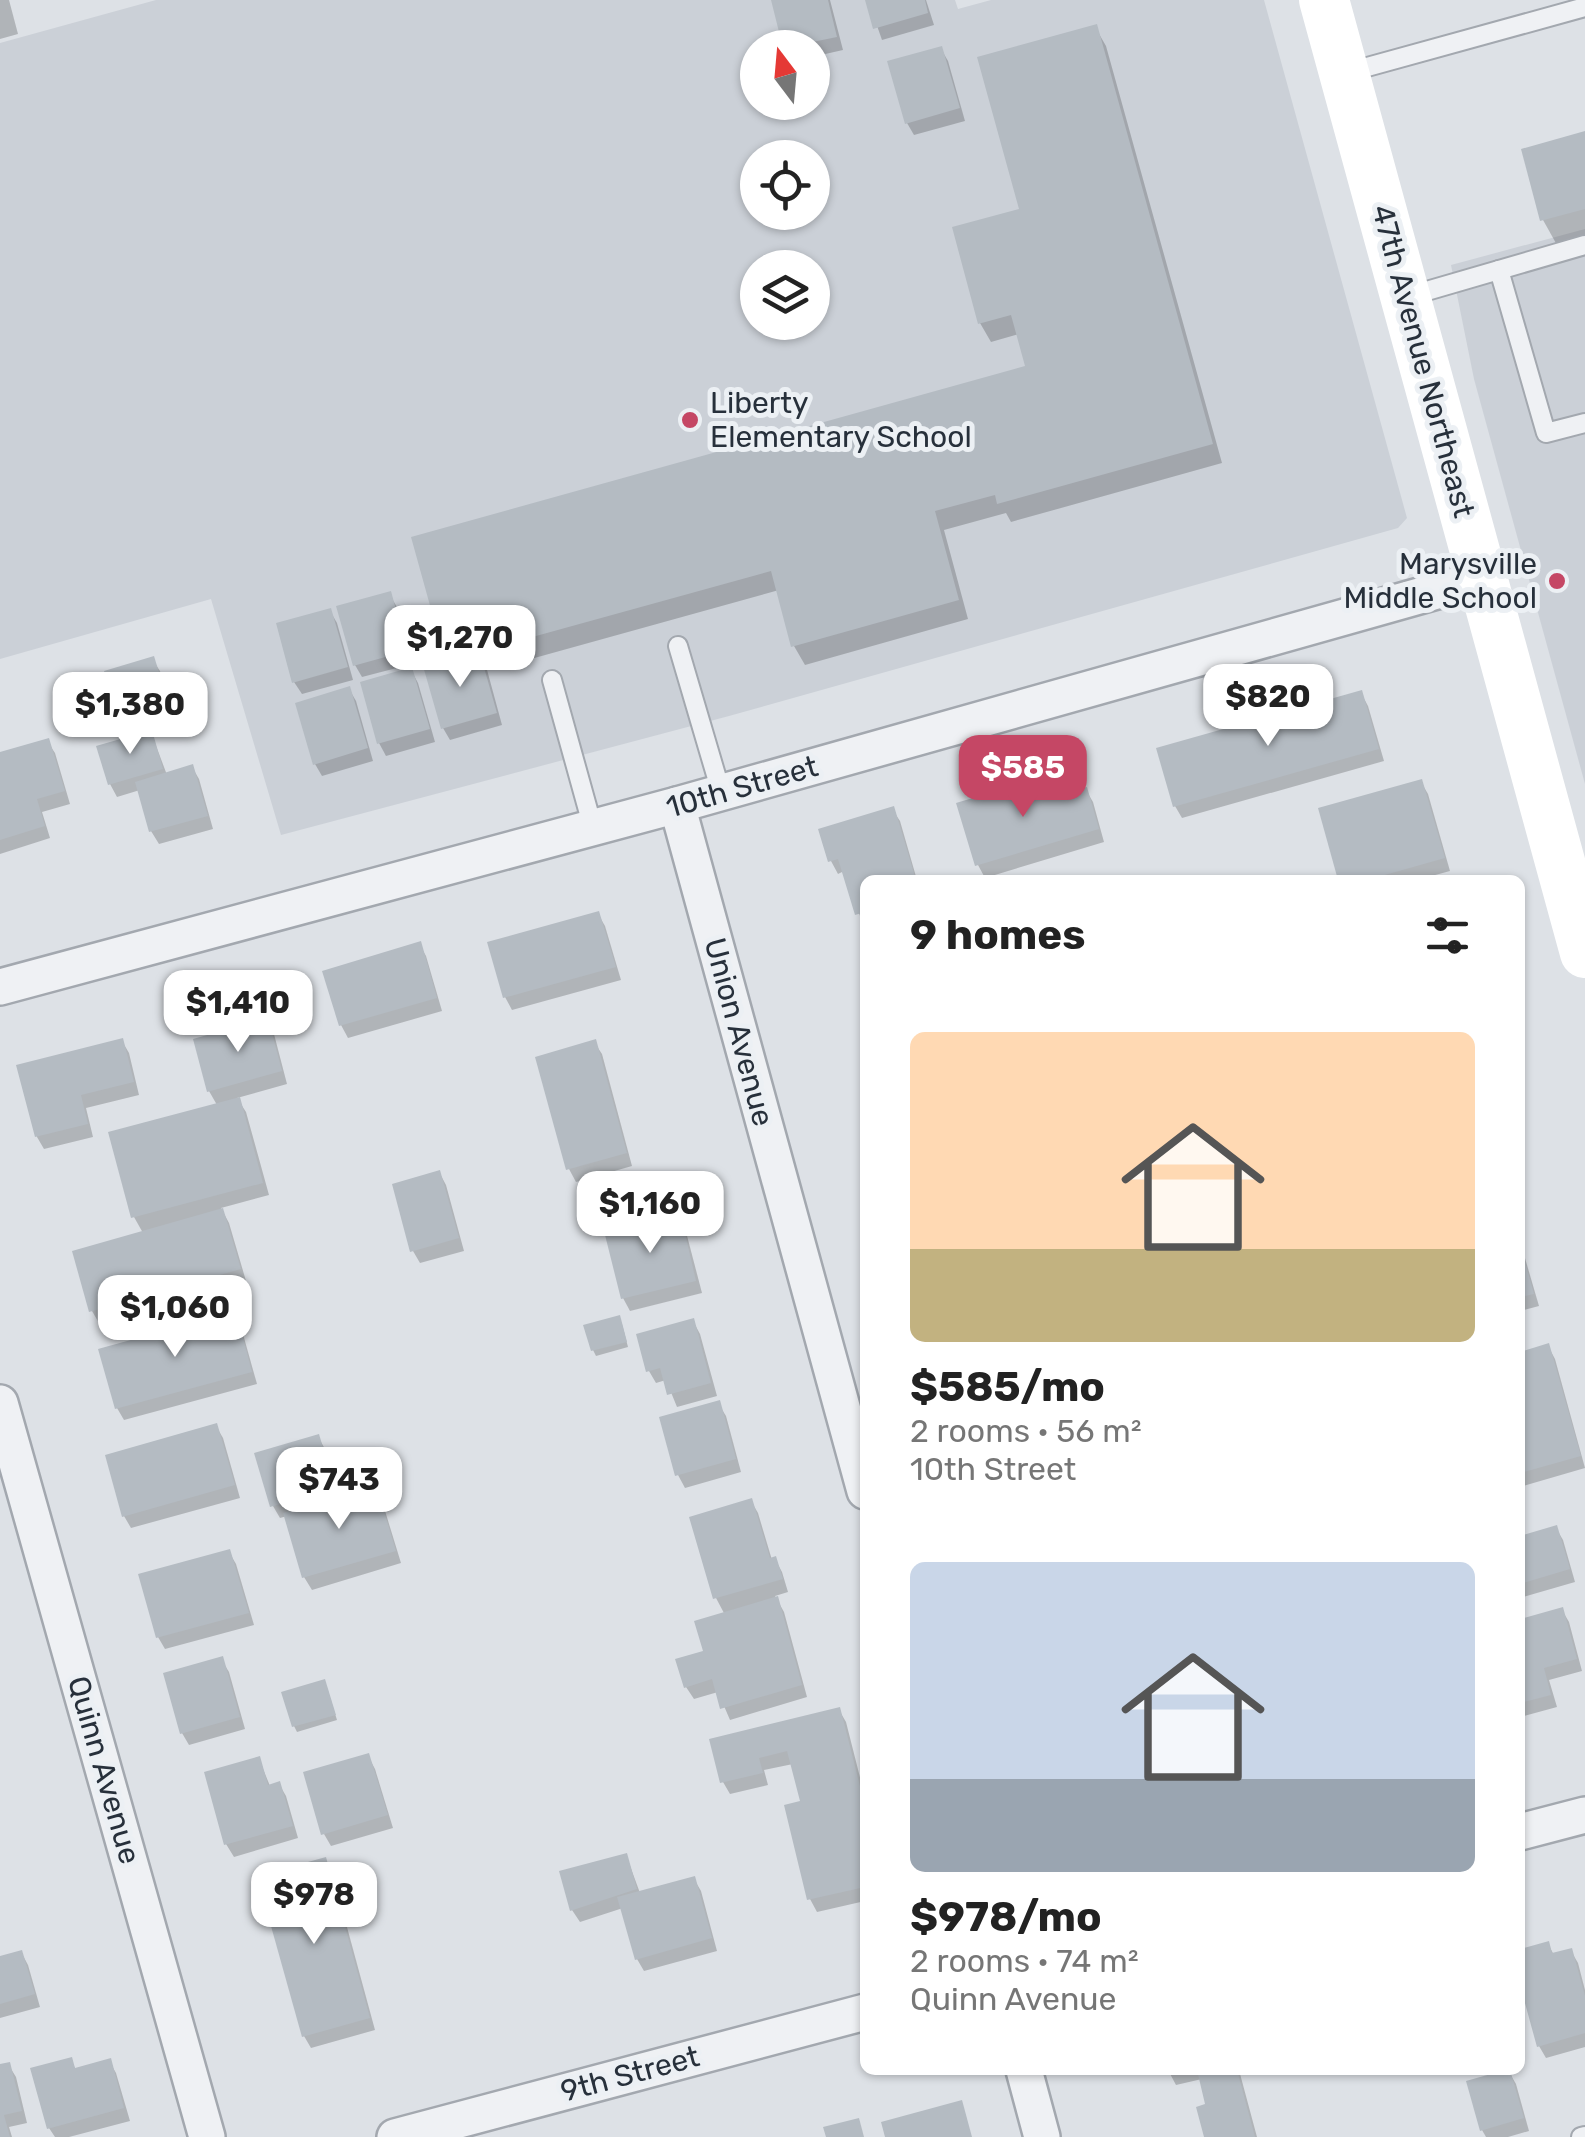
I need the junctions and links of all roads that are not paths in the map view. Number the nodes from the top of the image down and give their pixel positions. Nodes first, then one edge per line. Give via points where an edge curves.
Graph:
1 (1324, 0) edge
2 (1585, 7) edge
3 (1344, 74) junction
4 (1585, 245) edge
5 (1499, 270) junction
6 (1406, 297) junction
7 (1585, 422) edge
8 (1482, 578) junction
9 (678, 646) dead end
10 (552, 680) dead end
11 (721, 792) junction
12 (678, 805) junction
13 (593, 828) junction
14 (1585, 953) edge
15 (0, 987) edge
16 (0, 1404) edge
17 (860, 1473) edge
18 (1585, 1814) edge
19 (1525, 1831) edge
20 (860, 2013) edge
21 (1025, 2075) edge
22 (207, 2137) edge
23 (395, 2137) edge
24 (1042, 2137) edge

1 - 3 street, 47th Avenue Northeast
2 - 3 lane
3 - 6 street, 47th Avenue Northeast
4 - 5 lane
5 - 6 lane
5 - 7 lane via 1546,433
6 - 8 street, 47th Avenue Northeast
8 - 11 street, 10th Street
8 - 14 street, 47th Avenue Northeast
9 - 11 lane
10 - 13 lane
11 - 12 street, 10th Street
12 - 13 street, 10th Street
12 - 17 street, Union Avenue
13 - 15 street, 10th Street
16 - 22 street, Quinn Avenue
18 - 19 street
20 - 23 street, 9th Street
21 - 24 street

